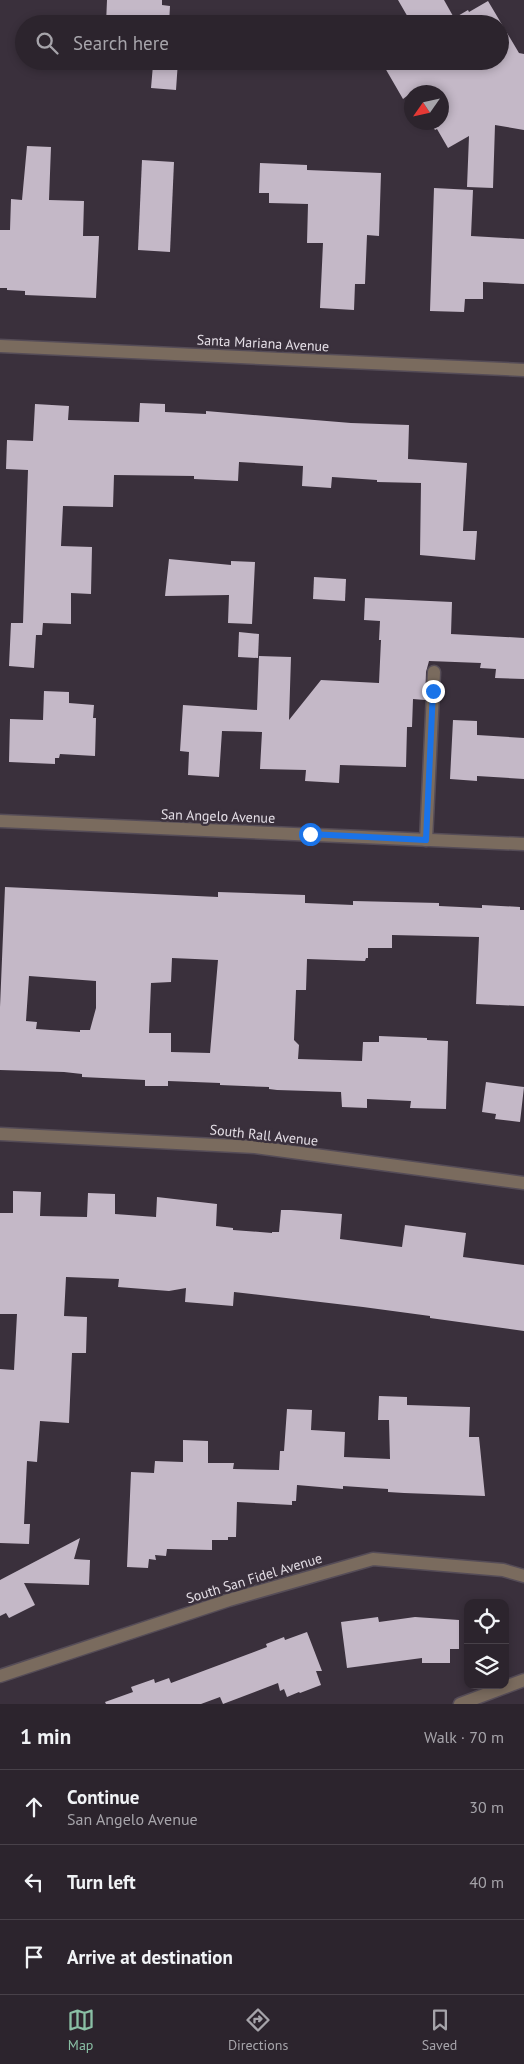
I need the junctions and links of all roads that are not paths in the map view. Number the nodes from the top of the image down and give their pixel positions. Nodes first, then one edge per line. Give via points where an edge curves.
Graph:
1 (0, 346) edge
2 (524, 370) edge
3 (434, 672) dead end
4 (0, 821) edge
5 (426, 840) junction
6 (524, 844) edge
7 (0, 1134) edge
8 (524, 1183) edge
9 (524, 1576) edge
10 (0, 1676) edge
11 (524, 1680) edge
12 (460, 1704) edge

1 - 2 street, Santa Mariana Avenue
3 - 5 street
4 - 5 street, San Angelo Avenue
5 - 6 street, San Angelo Avenue
7 - 8 street, South Rall Avenue via 255,1147
9 - 10 street, South San Fidel Avenue via 503,1570 373,1559 229,1600
11 - 12 street

